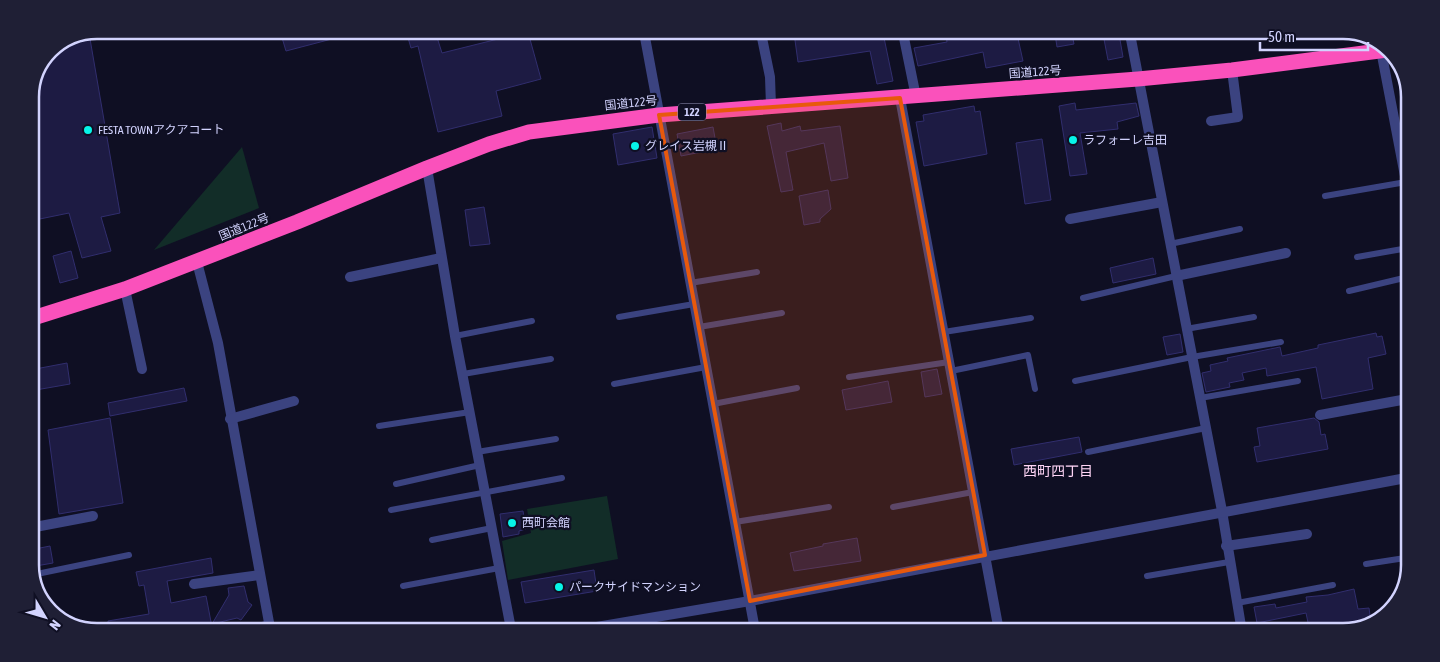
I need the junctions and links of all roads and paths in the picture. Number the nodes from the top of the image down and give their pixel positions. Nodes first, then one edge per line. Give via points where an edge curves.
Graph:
1 (645, 39) edge
2 (763, 39) edge
3 (904, 39) edge
4 (1131, 39) edge
5 (1376, 50) edge
6 (1384, 56) edge
7 (1232, 70) junction
8 (1138, 79) junction
9 (916, 97) junction
10 (900, 98) junction
11 (771, 106) junction
12 (659, 115) junction
13 (1211, 121) dead end
14 (1401, 153) edge
15 (427, 168) junction
16 (1401, 183) edge
17 (1324, 196) dead end
18 (1162, 202) junction
19 (1070, 219) dead end
20 (1240, 229) dead end
21 (1170, 244) junction
22 (1401, 249) edge
23 (1286, 253) dead end
24 (1357, 257) dead end
25 (441, 258) junction
26 (197, 262) junction
27 (757, 272) dead end
28 (1176, 276) junction
29 (350, 277) dead end
30 (1401, 279) edge
31 (690, 283) junction
32 (125, 289) junction
33 (1350, 291) dead end
34 (1083, 298) dead end
35 (694, 304) junction
36 (782, 313) dead end
37 (39, 316) edge
38 (1254, 316) dead end
39 (619, 317) dead end
40 (1031, 318) dead end
41 (532, 321) dead end
42 (699, 328) junction
43 (1186, 329) junction
44 (944, 332) junction
45 (455, 336) junction
46 (1281, 342) dead end
47 (1192, 357) junction
48 (551, 359) dead end
49 (950, 366) junction
50 (706, 367) junction
51 (142, 369) dead end
52 (463, 374) junction
53 (849, 377) dead end
54 (1076, 381) dead end
55 (1298, 381) dead end
56 (614, 384) dead end
57 (797, 388) dead end
58 (1035, 389) dead end
59 (1200, 398) junction
60 (294, 401) dead end
61 (1401, 401) edge
62 (713, 404) junction
63 (470, 412) junction
64 (1320, 416) dead end
65 (230, 418) junction
66 (379, 426) dead end
67 (1206, 428) junction
68 (556, 439) dead end
69 (477, 452) junction
70 (1088, 452) dead end
71 (480, 465) junction
72 (562, 478) dead end
73 (1401, 479) edge
74 (396, 484) dead end
75 (973, 492) junction
76 (485, 494) junction
77 (829, 507) dead end
78 (893, 507) dead end
79 (392, 510) dead end
80 (1222, 511) junction
81 (93, 516) dead end
82 (735, 522) junction
83 (39, 526) edge
84 (492, 528) junction
85 (1307, 534) dead end
86 (432, 540) dead end
87 (1226, 546) junction
88 (130, 555) dead end
89 (985, 555) junction
90 (1401, 559) edge
91 (1229, 562) junction
92 (1366, 564) dead end
93 (499, 568) junction
94 (40, 573) edge
95 (260, 575) junction
96 (1147, 576) dead end
97 (194, 584) dead end
98 (1333, 585) dead end
99 (403, 586) dead end
100 (750, 601) junction
101 (1237, 603) junction
102 (269, 623) edge
103 (510, 623) edge
104 (620, 623) edge
105 (754, 623) edge
106 (998, 623) edge
107 (1240, 623) edge

1 - 12 street
2 - 11 street
3 - 9 street
4 - 8 street
5 - 7 highway, 国道122号 / 122
6 - 14 street
7 - 8 highway, 国道122号 / 122
7 - 13 street via 1238,117
8 - 9 highway, 国道122号 / 122
8 - 18 street
9 - 10 highway, 国道122号 / 122
10 - 11 highway, 国道122号 / 122
10 - 44 street
11 - 12 highway, 国道122号 / 122
12 - 15 highway, 国道122号 / 122 via 530,132
12 - 31 street
15 - 25 street
15 - 26 highway, 国道122号 / 122
16 - 17 lane
18 - 19 street
18 - 21 street
20 - 21 lane
21 - 28 street
22 - 24 lane
23 - 28 street
25 - 29 street
25 - 45 street
26 - 32 highway, 国道122号 / 122
26 - 65 street via 218,343
27 - 31 lane
28 - 34 lane
28 - 43 street
30 - 33 lane
31 - 35 street
32 - 37 highway, 国道122号 / 122
32 - 51 street
35 - 39 lane
35 - 42 street
36 - 42 lane
38 - 43 lane
40 - 44 lane
41 - 45 lane
42 - 50 street
43 - 47 street
44 - 49 street
45 - 52 street
46 - 47 lane
47 - 54 lane
47 - 59 street
48 - 52 lane
49 - 53 lane
49 - 58 lane via 1028,355
49 - 75 street
50 - 56 lane
50 - 62 street
52 - 63 street
55 - 59 lane
57 - 62 lane
59 - 67 street
60 - 65 street
61 - 64 street
62 - 82 street
63 - 66 lane
63 - 69 street
65 - 95 street
67 - 70 lane
67 - 80 street
68 - 69 lane
69 - 71 street
71 - 74 lane
71 - 76 street
72 - 76 lane
73 - 80 street
75 - 78 lane
75 - 89 street
76 - 79 lane
76 - 84 street
77 - 82 lane
80 - 87 street
80 - 89 street
81 - 83 street
82 - 100 street
84 - 86 lane
84 - 93 street
85 - 87 street
87 - 91 street
88 - 94 lane
89 - 100 street
89 - 106 street
90 - 92 lane
91 - 96 lane
91 - 101 street
93 - 99 lane
93 - 103 street
95 - 97 street
95 - 102 street
98 - 101 lane
100 - 104 street
100 - 105 street
101 - 107 street

